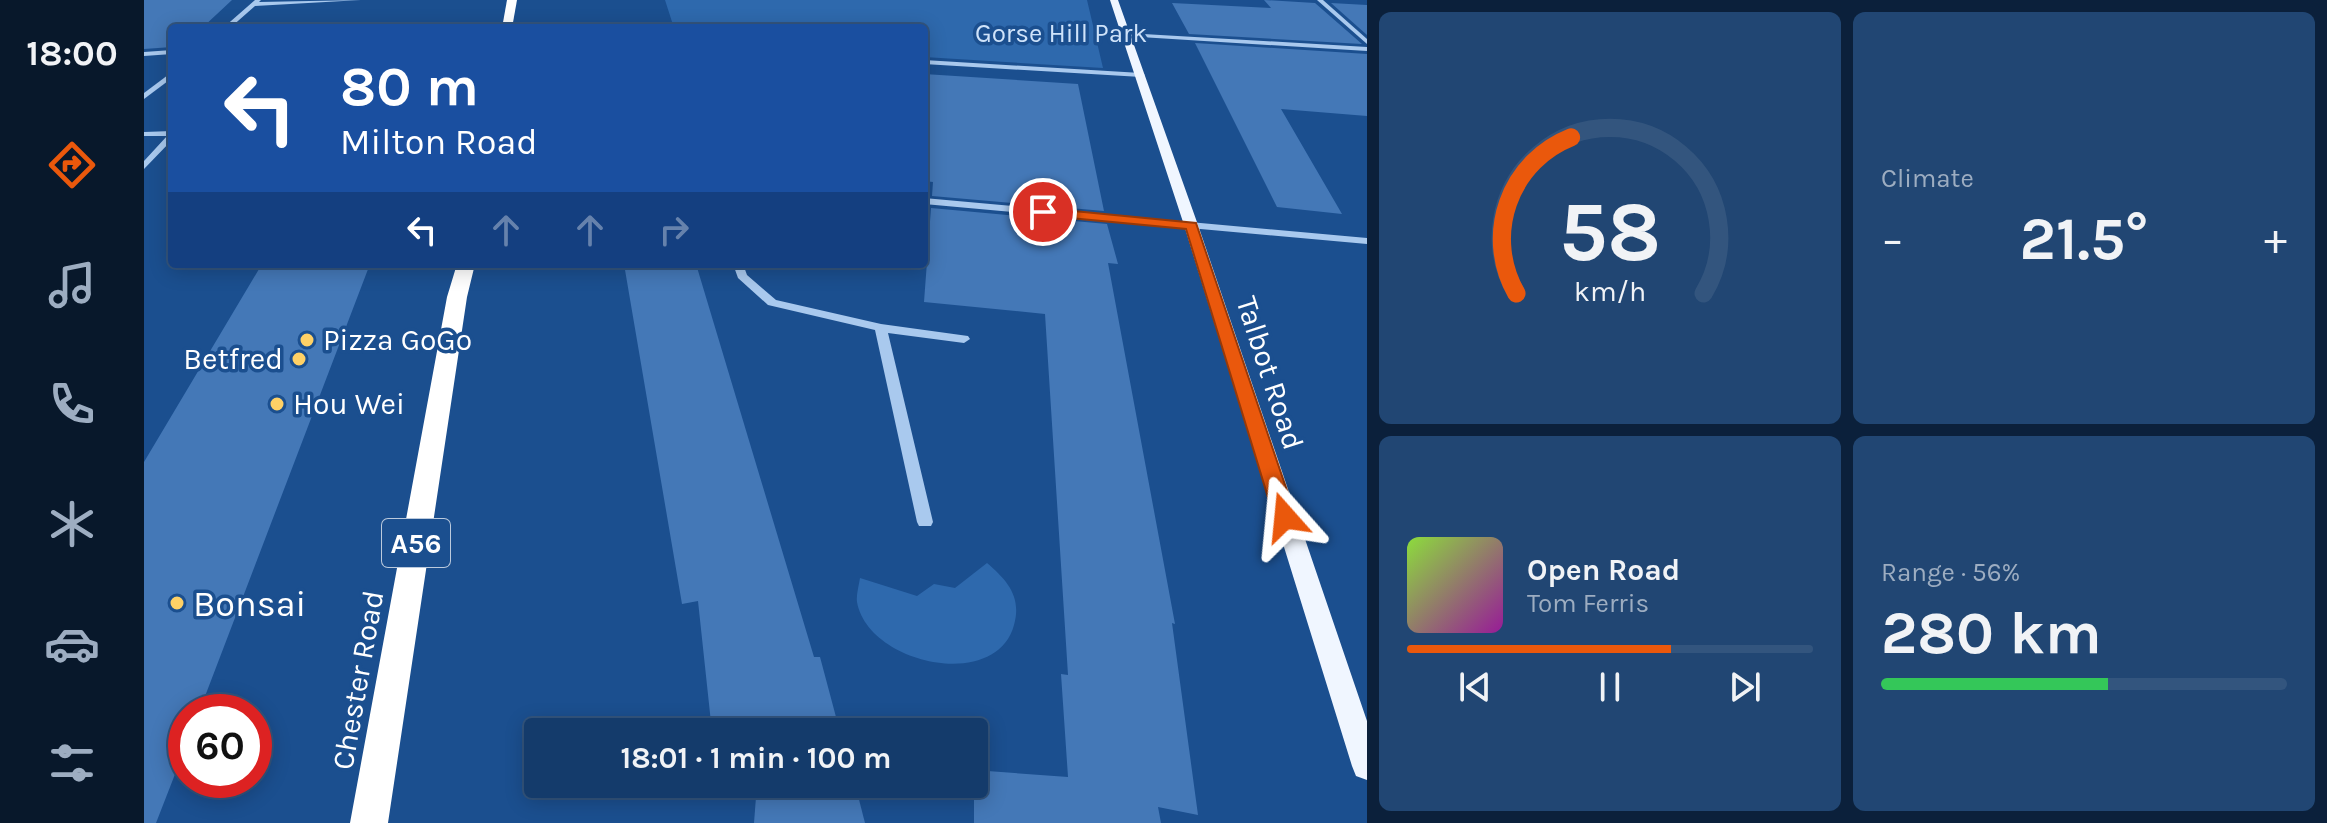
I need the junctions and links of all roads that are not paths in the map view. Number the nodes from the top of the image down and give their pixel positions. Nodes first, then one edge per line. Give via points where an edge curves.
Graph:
1 (358, 0) edge
2 (512, 0) edge
3 (1114, 0) edge
4 (1320, 0) edge
5 (256, 2) edge
6 (231, 24) edge
7 (508, 24) edge
8 (1126, 35) junction
9 (1367, 42) edge
10 (1367, 49) edge
11 (168, 52) edge
12 (144, 54) edge
13 (928, 62) edge
14 (1141, 75) junction
15 (168, 77) edge
16 (168, 88) edge
17 (153, 89) junction
18 (144, 97) edge
19 (144, 134) edge
20 (168, 134) edge
21 (168, 139) edge
22 (144, 166) edge
23 (928, 201) edge
24 (1191, 225) junction
25 (1367, 241) edge
26 (465, 268) edge
27 (739, 268) edge
28 (881, 328) junction
29 (964, 339) dead end
30 (925, 522) dead end
31 (1367, 766) edge
32 (369, 823) edge

1 - 5 street
2 - 7 highway
3 - 8 main road, Talbot Road
4 - 9 street
5 - 6 street
8 - 10 street
8 - 14 main road, Talbot Road
11 - 12 street
13 - 14 street
14 - 24 main road, Talbot Road
15 - 17 street
16 - 17 street
17 - 18 street
19 - 20 street
21 - 22 street
23 - 24 street
24 - 25 street
24 - 31 main road, Talbot Road
26 - 32 highway, Chester Road / A56
27 - 28 street via 772,303
28 - 29 street
28 - 30 street

